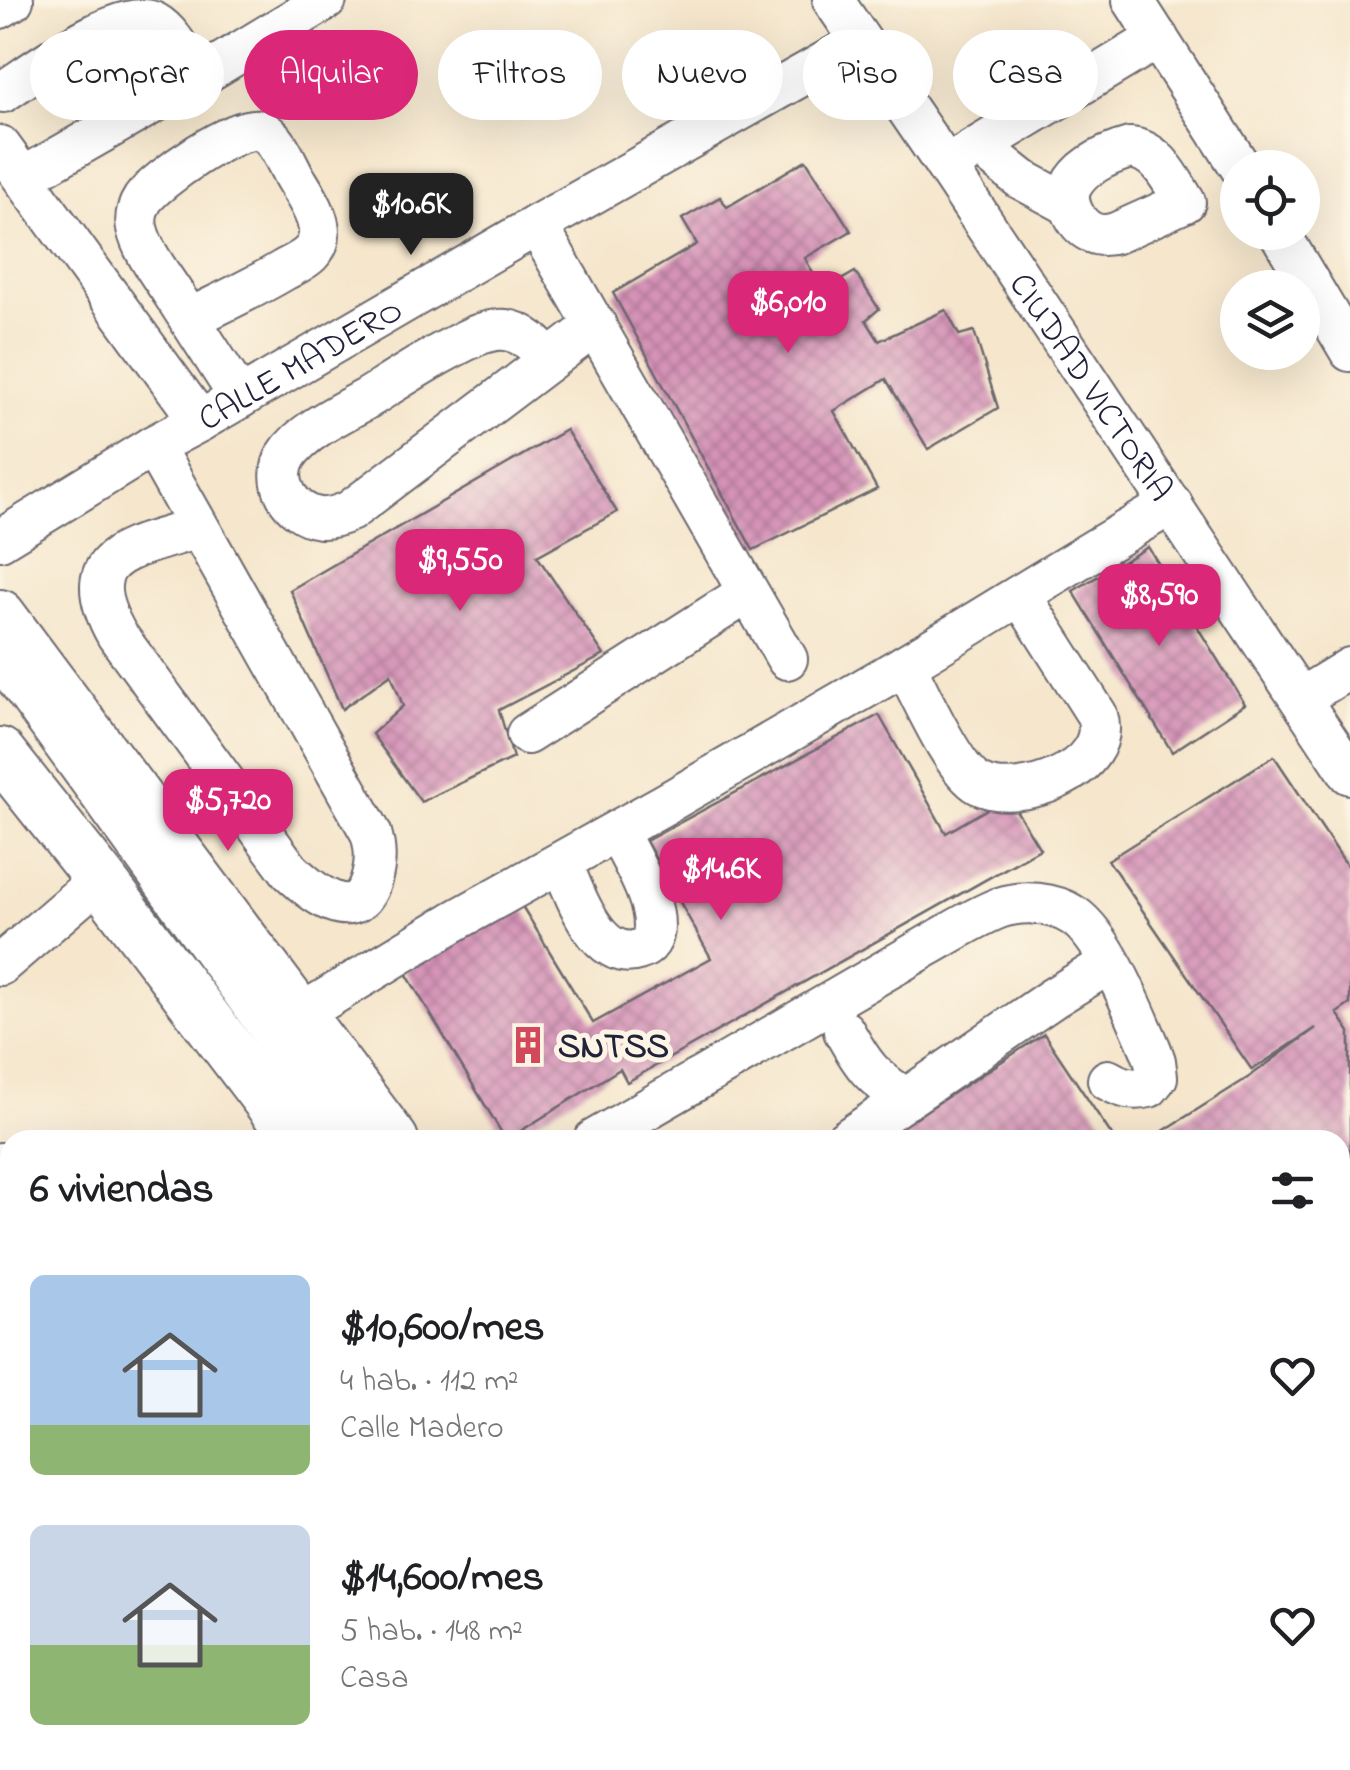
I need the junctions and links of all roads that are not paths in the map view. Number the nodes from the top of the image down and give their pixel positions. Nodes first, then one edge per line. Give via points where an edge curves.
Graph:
1 (13, 0) edge
2 (326, 0) edge
3 (833, 0) edge
4 (1133, 0) edge
5 (0, 8) edge
6 (103, 30) edge
7 (162, 30) edge
8 (853, 30) edge
9 (1158, 38) junction
10 (224, 62) edge
11 (803, 75) edge
12 (30, 76) edge
13 (4, 92) dead end
14 (103, 120) edge
15 (931, 120) edge
16 (963, 156) junction
17 (12, 161) edge
18 (1212, 187) edge
19 (1070, 205) junction
20 (537, 224) junction
21 (1290, 250) edge
22 (189, 318) junction
23 (596, 325) junction
24 (1350, 351) edge
25 (549, 360) junction
26 (240, 398) junction
27 (200, 421) junction
28 (152, 446) junction
29 (1172, 504) junction
30 (198, 528) junction
31 (0, 540) edge
32 (747, 593) junction
33 (1021, 596) junction
34 (0, 614) edge
35 (0, 656) edge
36 (786, 659) dead end
37 (905, 665) junction
38 (1350, 668) edge
39 (0, 693) edge
40 (1301, 698) junction
41 (526, 734) dead end
42 (0, 754) edge
43 (1350, 774) edge
44 (616, 831) junction
45 (562, 862) junction
46 (100, 879) junction
47 (1110, 963) junction
48 (0, 964) edge
49 (273, 1026) junction
50 (844, 1031) dead end
51 (1108, 1080) dead end
52 (906, 1099) junction
53 (290, 1130) edge
54 (323, 1130) edge
55 (343, 1130) edge
56 (382, 1130) edge
57 (611, 1130) edge
58 (861, 1130) edge

1 - 5 street
2 - 10 street
3 - 8 street, CIUDAD VICTORIA
4 - 9 street
6 - 7 street via 136,19
9 - 16 street
9 - 18 street
11 - 20 street, CALLE MADERO
12 - 13 street
14 - 17 street
15 - 16 street, CIUDAD VICTORIA
16 - 19 street
16 - 29 street, CIUDAD VICTORIA
17 - 27 street
18 - 19 street via 1104,235 1082,226
18 - 19 street via 1166,173 1150,153 1130,148 1082,173 1069,193
20 - 23 street
20 - 26 street, CALLE MADERO
21 - 24 street
22 - 22 street via 138,231 139,206 187,162 229,137 263,132 297,180 320,238 308,256
22 - 26 street
23 - 25 street
23 - 32 street
25 - 25 street via 519,334 478,334 308,434 280,470 284,492 320,518 350,511
26 - 27 street, CALLE MADERO
27 - 28 street, CALLE MADERO
28 - 30 street
28 - 31 street, CALLE MADERO
29 - 33 street
29 - 40 street, CIUDAD VICTORIA
30 - 30 street via 112,560 100,581 104,612 290,871 321,896 357,903 374,868 371,833
32 - 36 street
32 - 41 street
33 - 37 street
33 - 37 street via 1100,726 1094,750 1072,770 1015,789 978,784 953,755
34 - 49 main road
35 - 49 street
37 - 44 street
38 - 40 street
39 - 49 street
40 - 43 street, CIUDAD VICTORIA
42 - 46 main road
44 - 45 street
44 - 45 street via 651,907 654,933 643,948 624,952 605,944
45 - 49 street
46 - 48 street
46 - 53 main road
47 - 51 street via 1151,1050 1157,1078 1134,1089
47 - 52 street
47 - 57 street via 1085,926 1062,910 999,908
49 - 54 street
49 - 55 street
49 - 56 main road
50 - 52 street via 878,1081
52 - 58 street

